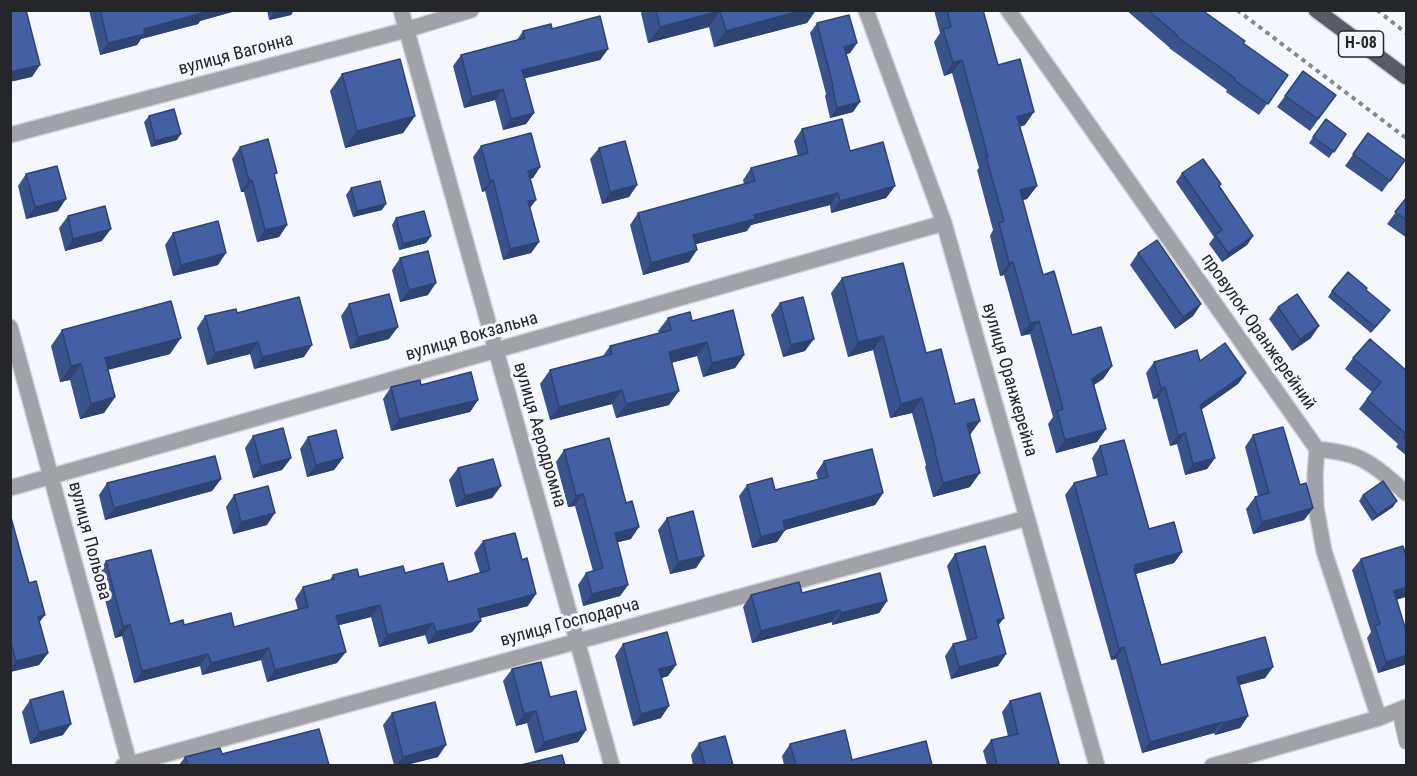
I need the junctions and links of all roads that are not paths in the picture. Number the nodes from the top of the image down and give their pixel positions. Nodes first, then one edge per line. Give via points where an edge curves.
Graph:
1 (401, 10) edge
2 (471, 10) edge
3 (866, 10) edge
4 (1008, 10) edge
5 (1316, 10) edge
6 (406, 30) junction
7 (1405, 73) edge
8 (10, 135) edge
9 (944, 223) junction
10 (10, 327) edge
11 (496, 351) junction
12 (1317, 449) junction
13 (51, 477) junction
14 (10, 488) edge
15 (1407, 493) edge
16 (1028, 519) junction
17 (577, 641) junction
18 (1403, 709) edge
19 (1379, 718) junction
20 (1407, 742) edge
21 (127, 765) edge
22 (612, 765) edge
23 (1097, 765) edge
24 (1212, 765) edge

1 - 6 street, вулиця Аеродромна
2 - 6 street, вулиця Вагонна
3 - 9 street, вулиця Оранжерейна
4 - 12 street, провулок Оранжерейний
5 - 7 main road, Н-08
6 - 8 street, вулиця Вагонна
6 - 11 street, вулиця Аеродромна
9 - 11 street, вулиця Вокзальна
9 - 16 street, вулиця Оранжерейна
10 - 13 street, вулиця Польова
11 - 13 street, вулиця Вокзальна
11 - 17 street, вулиця Аеродромна
12 - 15 street via 1360,459
12 - 19 street via 1316,507 1324,551
13 - 14 street, вулиця Вокзальна
13 - 21 street, вулиця Польова
16 - 17 street, вулиця Господарча
16 - 23 street, вулиця Оранжерейна
17 - 21 street, вулиця Господарча
17 - 22 street, вулиця Аеродромна
18 - 19 street
18 - 20 lane
19 - 24 street

